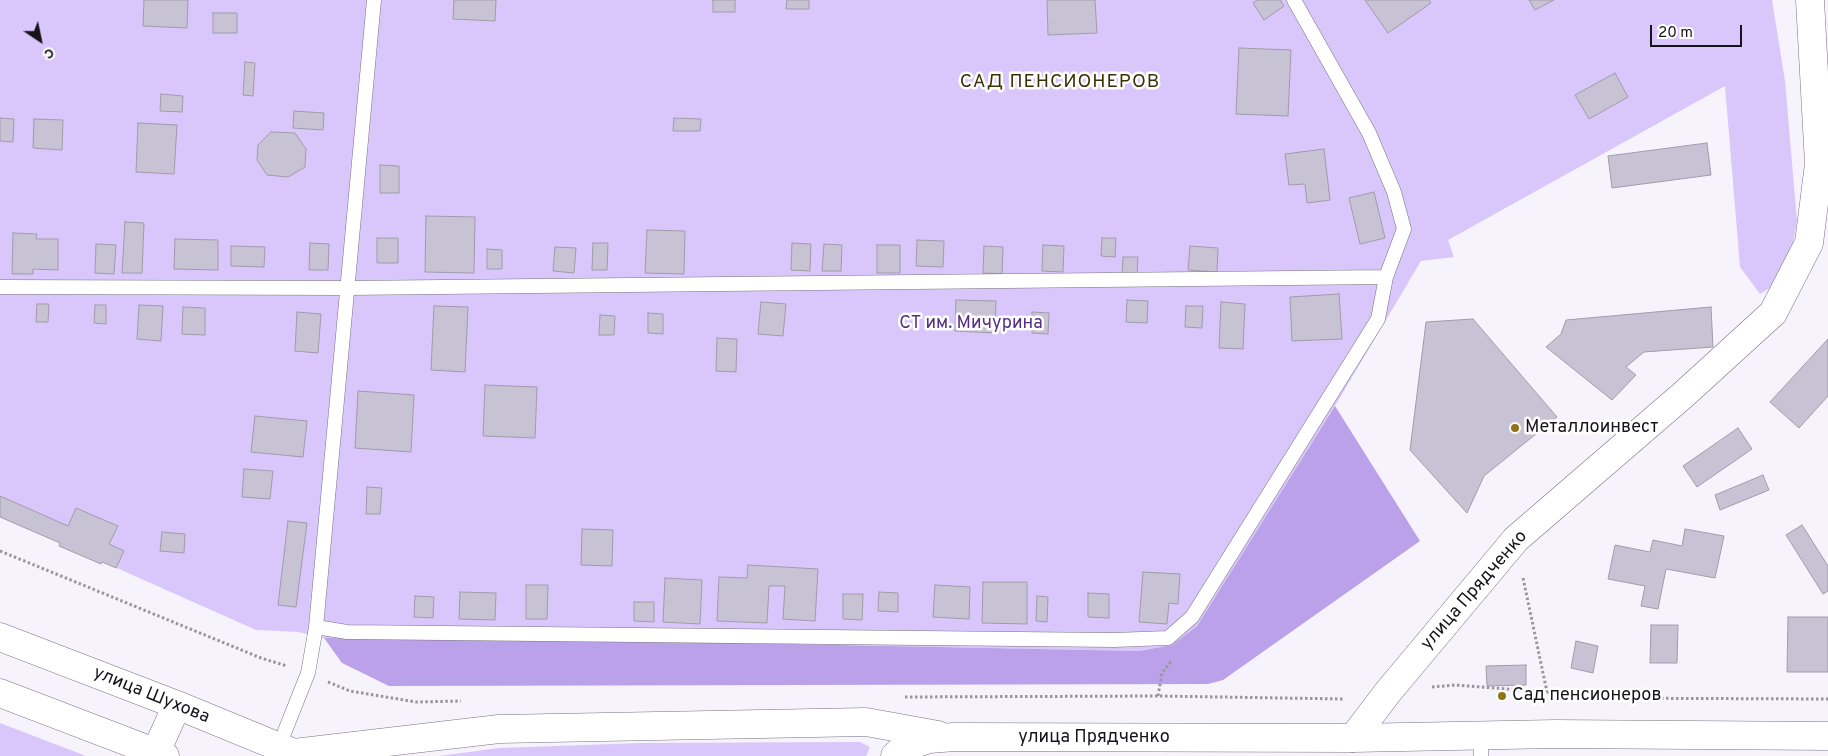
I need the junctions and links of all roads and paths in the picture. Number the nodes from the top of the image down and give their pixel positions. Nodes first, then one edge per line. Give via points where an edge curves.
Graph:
1 (374, 0) edge
2 (1294, 0) edge
3 (1810, 0) edge
4 (1386, 277) junction
5 (0, 287) edge
6 (347, 288) junction
7 (1516, 539) junction
8 (0, 551) edge
9 (316, 627) junction
10 (0, 637) edge
11 (1168, 638) junction
12 (308, 674) junction
13 (1388, 692) junction
14 (1546, 692) junction
15 (0, 693) edge
16 (1158, 696) junction
17 (902, 697) dead end
18 (1828, 699) edge
19 (466, 701) dead end
20 (177, 705) junction
21 (1828, 736) edge
22 (954, 738) junction
23 (1353, 738) junction
24 (1481, 746) edge
25 (287, 753) edge
26 (158, 755) edge
27 (895, 756) edge
28 (932, 756) edge

1 - 6 lane
2 - 4 lane via 1369,133 1394,192 1404,229
3 - 7 main road, улица Прядченко via 1818,174 1809,243 1773,313 1683,396
4 - 6 lane
4 - 11 lane via 1378,319 1192,617
5 - 6 lane
6 - 9 lane
7 - 13 main road, улица Прядченко
7 - 14 path
8 - 12 path via 260,658
9 - 11 lane via 357,632
9 - 12 lane
10 - 20 main road, улица Шухова
11 - 16 path via 1174,657 1162,673
12 - 19 path via 350,691 416,702
12 - 25 lane
13 - 14 path via 1455,685
13 - 16 path via 1342,700
13 - 23 main road, улица Прядченко
14 - 18 path via 1574,698
15 - 26 main road
16 - 17 path
20 - 25 main road, улица Шухова
20 - 26 main road
21 - 24 main road, улица Прядченко via 1554,734
22 - 23 main road, улица Прядченко
22 - 25 main road via 866,722 509,728
22 - 27 main road via 929,739 905,747
22 - 28 main road
23 - 24 main road, улица Прядченко

